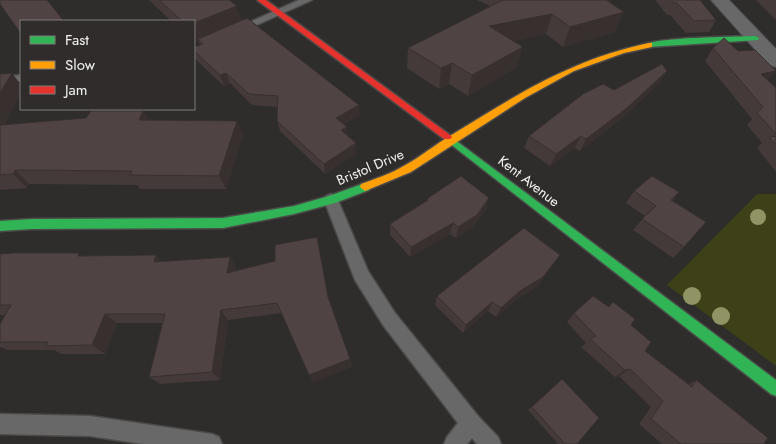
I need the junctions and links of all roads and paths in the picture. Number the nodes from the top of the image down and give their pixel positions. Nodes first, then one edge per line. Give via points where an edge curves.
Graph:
1 (261, 0) edge
2 (307, 0) edge
3 (720, 0) edge
4 (278, 12) junction
5 (225, 35) edge
6 (755, 38) junction
7 (776, 61) edge
8 (20, 78) edge
9 (0, 80) edge
10 (451, 140) junction
11 (331, 200) junction
12 (0, 226) edge
13 (776, 389) edge
14 (471, 422) junction
15 (0, 424) edge
16 (212, 444) edge
17 (454, 444) edge
18 (491, 444) edge

1 - 4 street, Kent Avenue
2 - 4 lane
3 - 6 street
4 - 5 lane
4 - 10 street, Kent Avenue
6 - 7 street
6 - 10 street, Bristol Drive via 672,42 632,48 596,59 551,80
8 - 9 lane
10 - 11 street, Bristol Drive via 406,170
10 - 13 street, Kent Avenue
11 - 12 street, Bristol Drive via 223,223
11 - 14 lane via 361,275 389,319
14 - 17 lane
14 - 18 lane
15 - 16 lane via 90,426

